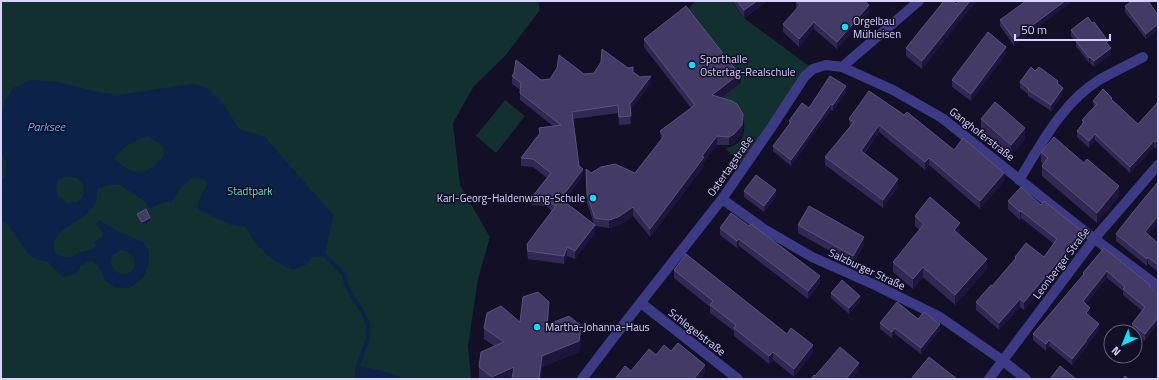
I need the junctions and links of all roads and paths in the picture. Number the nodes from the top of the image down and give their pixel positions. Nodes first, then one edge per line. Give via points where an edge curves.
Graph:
1 (920, 1) edge
2 (1143, 57) dead end
3 (842, 67) junction
4 (1158, 165) edge
5 (1019, 180) junction
6 (722, 199) junction
7 (1094, 239) junction
8 (1158, 286) edge
9 (641, 303) junction
10 (1002, 360) junction
11 (732, 377) edge
12 (582, 379) edge
13 (989, 379) edge
14 (1026, 379) edge

1 - 3 street
2 - 5 street via 1099,81 1076,98 1056,120
3 - 5 street, Ganghoferstraße via 893,90 942,118
3 - 6 street, Ostertagstraße via 826,65 813,69 805,76
4 - 7 street, Leonberger Straße
5 - 7 street, Ganghoferstraße
6 - 9 street, Ostertagstraße
6 - 10 street, Salzburger Straße via 764,229 812,257 940,317
7 - 8 street, Ganghoferstraße
7 - 10 street, Leonberger Straße
9 - 11 street, Schlegelstraße
9 - 12 street, Ostertagstraße
10 - 13 street, Leonberger Straße
10 - 14 street, Salzburger Straße

